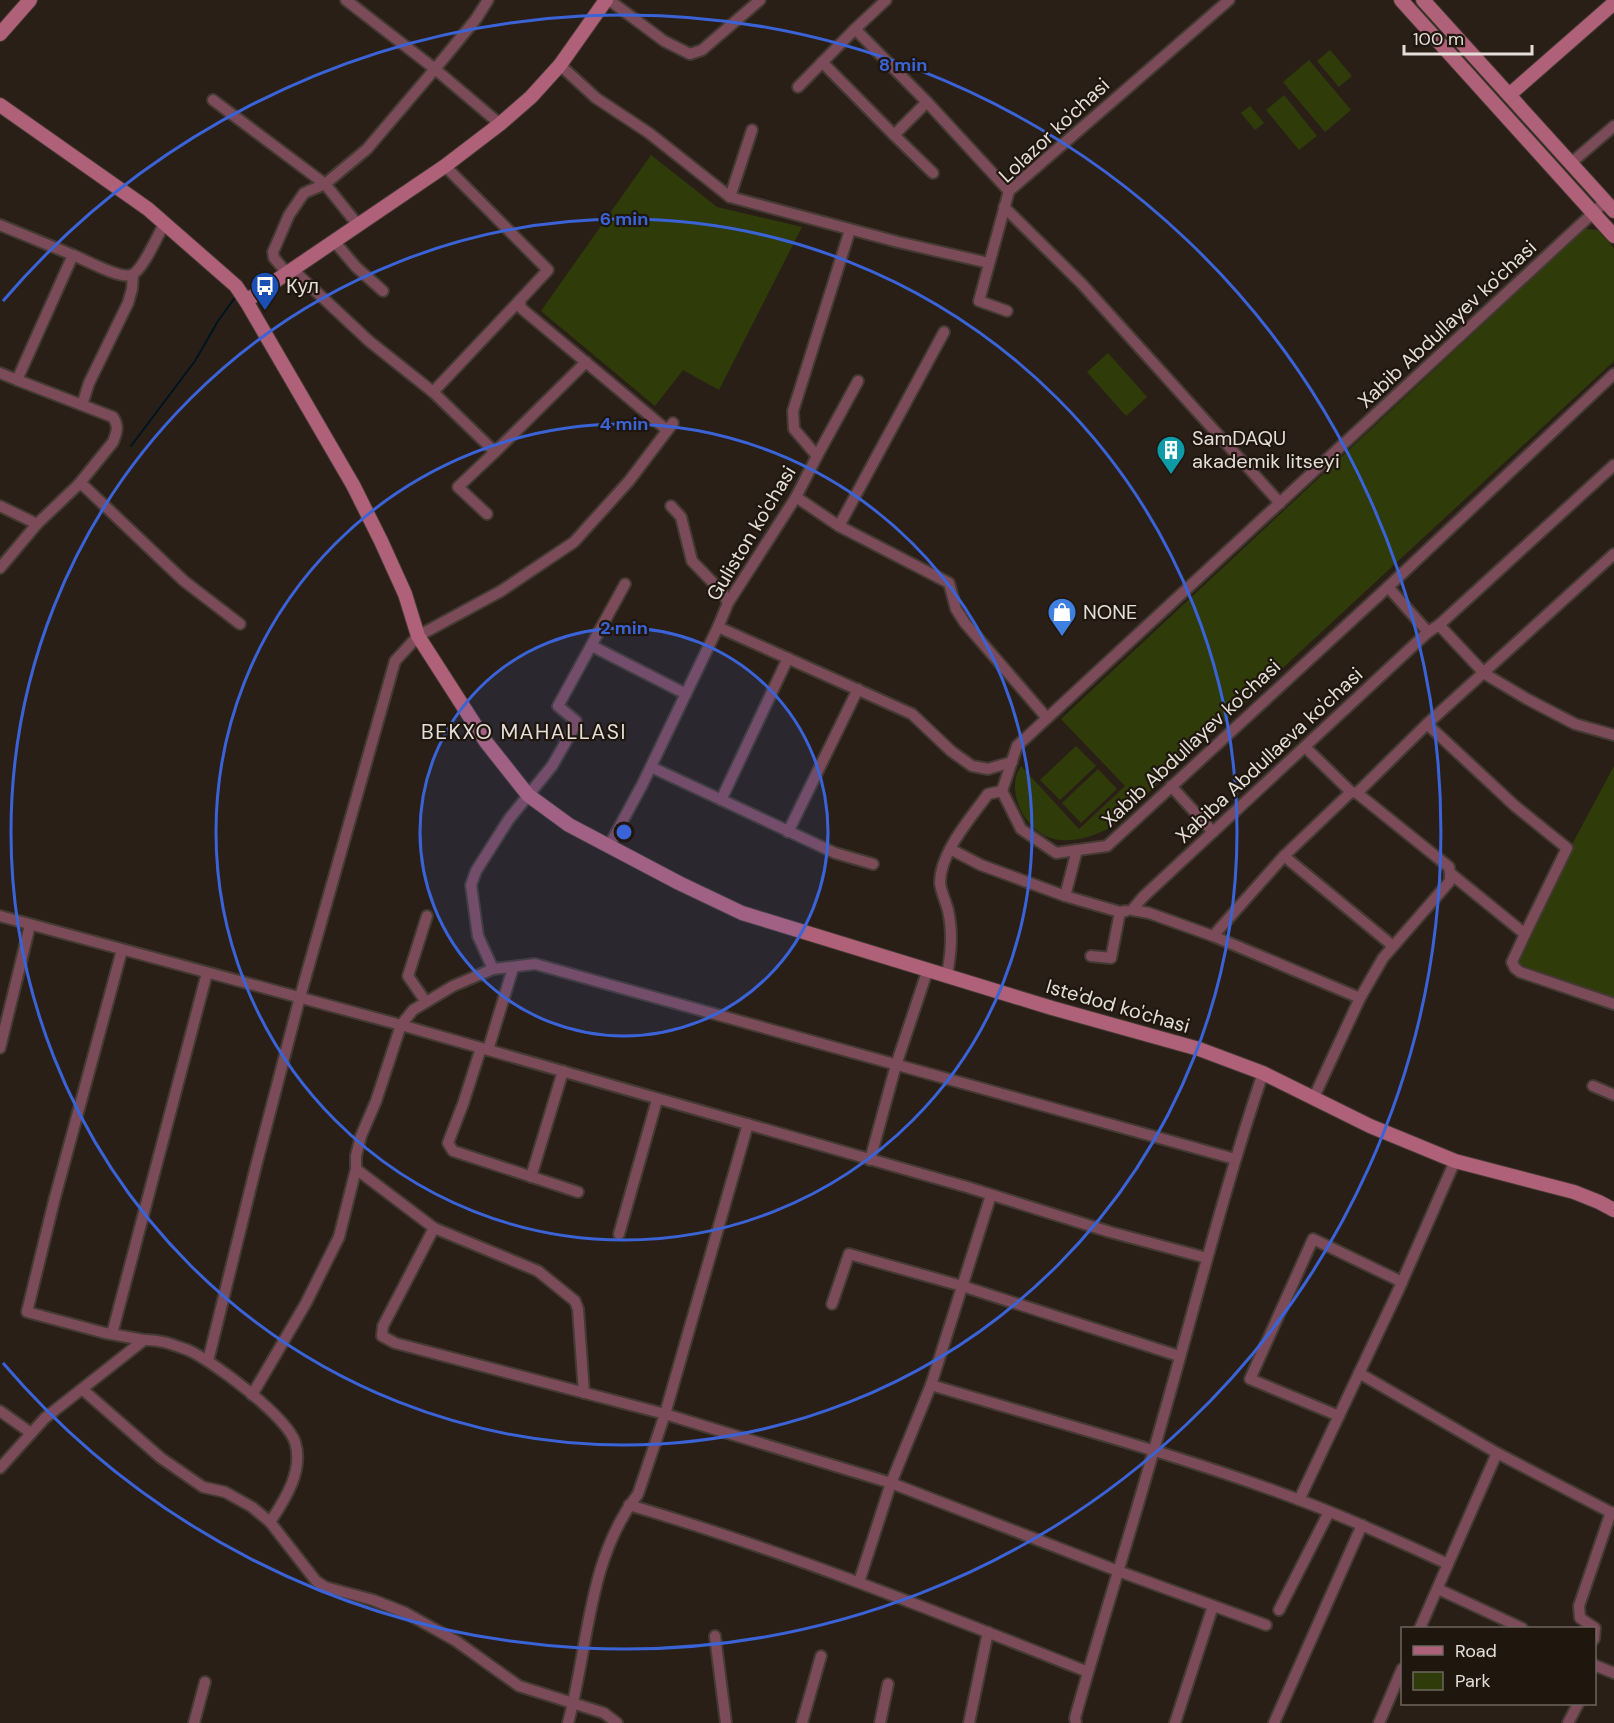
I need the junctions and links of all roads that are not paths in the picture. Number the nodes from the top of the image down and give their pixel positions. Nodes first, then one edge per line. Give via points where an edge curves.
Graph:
1 (30, 0) edge
2 (346, 0) edge
3 (488, 0) edge
4 (607, 0) edge
5 (760, 0) edge
6 (886, 0) edge
7 (1228, 0) edge
8 (1401, 0) edge
9 (1423, 0) edge
10 (1614, 3) edge
11 (855, 29) junction
12 (0, 32) edge
13 (822, 62) junction
14 (560, 65) junction
15 (435, 69) junction
16 (798, 87) dead end
17 (1509, 95) junction
18 (213, 100) dead end
19 (927, 102) junction
20 (0, 105) edge
21 (500, 124) junction
22 (1614, 126) edge
23 (752, 130) dead end
24 (894, 135) junction
25 (1571, 163) junction
26 (445, 166) junction
27 (933, 173) dead end
28 (325, 184) junction
29 (1009, 191) junction
30 (730, 197) junction
31 (1610, 206) edge
32 (1004, 207) junction
33 (1594, 212) junction
34 (164, 224) junction
35 (0, 225) edge
36 (358, 225) junction
37 (850, 230) junction
38 (1614, 236) edge
39 (334, 241) junction
40 (73, 255) junction
41 (989, 262) junction
42 (290, 271) junction
43 (133, 275) junction
44 (383, 291) dead end
45 (520, 300) junction
46 (246, 301) junction
47 (1007, 311) dead end
48 (944, 332) dead end
49 (586, 362) junction
50 (0, 373) edge
51 (1614, 374) edge
52 (17, 380) junction
53 (858, 381) dead end
54 (433, 392) junction
55 (82, 405) junction
56 (495, 452) junction
57 (817, 456) junction
58 (1614, 465) edge
59 (79, 483) junction
60 (796, 497) junction
61 (1280, 503) junction
62 (670, 506) dead end
63 (0, 507) edge
64 (487, 514) dead end
65 (37, 524) junction
66 (839, 526) junction
67 (1614, 554) edge
68 (0, 568) edge
69 (625, 584) dead end
70 (1388, 587) junction
71 (728, 603) junction
72 (240, 624) dead end
73 (1439, 625) junction
74 (718, 627) junction
75 (1428, 632) junction
76 (418, 636) junction
77 (592, 646) junction
78 (788, 658) junction
79 (1485, 674) junction
80 (858, 689) junction
81 (686, 694) junction
82 (1047, 718) junction
83 (1427, 724) junction
84 (1614, 735) edge
85 (1305, 747) junction
86 (1011, 762) junction
87 (651, 767) junction
88 (1171, 786) junction
89 (1002, 791) junction
90 (1354, 793) junction
91 (528, 795) junction
92 (721, 800) junction
93 (788, 832) junction
94 (1213, 832) junction
95 (609, 846) junction
96 (950, 849) junction
97 (1077, 850) junction
98 (1284, 856) junction
99 (873, 864) dead end
100 (1450, 873) junction
101 (1065, 896) junction
102 (1132, 910) junction
103 (1120, 912) junction
104 (0, 916) edge
105 (427, 916) dead end
106 (30, 924) junction
107 (1525, 934) junction
108 (1213, 936) junction
109 (1393, 946) junction
110 (122, 950) junction
111 (1091, 956) dead end
112 (513, 968) junction
113 (493, 969) junction
114 (928, 969) junction
115 (207, 973) junction
116 (947, 975) junction
117 (300, 997) junction
118 (1360, 998) junction
119 (426, 1002) junction
120 (1614, 1004) edge
121 (401, 1025) junction
122 (0, 1048) edge
123 (484, 1049) junction
124 (896, 1065) junction
125 (563, 1071) junction
126 (1263, 1073) junction
127 (1593, 1086) dead end
128 (1614, 1095) edge
129 (1314, 1097) junction
130 (657, 1100) junction
131 (748, 1124) junction
132 (1235, 1159) junction
133 (870, 1160) junction
134 (1455, 1161) junction
135 (356, 1169) junction
136 (531, 1177) junction
137 (578, 1192) dead end
138 (991, 1195) junction
139 (1614, 1210) edge
140 (435, 1228) junction
141 (619, 1234) dead end
142 (1207, 1258) junction
143 (1402, 1282) junction
144 (962, 1286) junction
145 (832, 1304) dead end
146 (112, 1334) junction
147 (144, 1340) junction
148 (1179, 1356) junction
149 (208, 1361) junction
150 (1359, 1373) junction
151 (931, 1384) junction
152 (81, 1389) junction
153 (584, 1393) junction
154 (252, 1395) junction
155 (0, 1411) edge
156 (665, 1414) junction
157 (1339, 1416) junction
158 (31, 1433) junction
159 (1154, 1451) junction
160 (1497, 1453) junction
161 (0, 1468) edge
162 (891, 1483) junction
163 (1299, 1500) junction
164 (629, 1505) junction
165 (1329, 1512) junction
166 (1612, 1513) edge
167 (270, 1522) junction
168 (1362, 1525) junction
169 (1448, 1564) junction
170 (1118, 1572) junction
171 (859, 1582) junction
172 (1438, 1589) junction
173 (1213, 1606) junction
174 (1279, 1610) dead end
175 (1266, 1625) dead end
176 (1421, 1627) edge
177 (1518, 1627) edge
178 (1594, 1627) edge
179 (988, 1632) junction
180 (715, 1636) dead end
181 (821, 1656) dead end
182 (1596, 1667) edge
183 (1401, 1671) edge
184 (1088, 1672) junction
185 (1614, 1672) edge
186 (206, 1682) dead end
187 (888, 1684) dead end
188 (574, 1702) junction
189 (1577, 1705) edge
190 (194, 1723) edge
191 (568, 1723) edge
192 (617, 1723) edge
193 (726, 1723) edge
194 (802, 1723) edge
195 (880, 1723) edge
196 (969, 1723) edge
197 (1076, 1723) edge
198 (1175, 1723) edge
199 (1275, 1723) edge
200 (1379, 1723) edge
201 (1568, 1723) edge

1 - 12 street
2 - 15 street
3 - 15 street
4 - 5 street via 664,41 690,54 702,50
4 - 14 street
6 - 11 street
7 - 29 street, Lolazor ko'chasi
8 - 33 street
9 - 17 street
10 - 17 street
11 - 13 street
11 - 19 street
13 - 16 street
13 - 24 street
14 - 21 street
14 - 30 street via 596,98 650,133
15 - 21 street
15 - 28 street via 367,149
17 - 25 street
18 - 28 street
19 - 24 street
19 - 29 street
20 - 34 street, Iste'dod ko'chasi
21 - 26 street
22 - 25 street
23 - 30 street
24 - 27 street
25 - 31 street
26 - 36 street
26 - 45 street via 548,270
28 - 36 street
28 - 42 street via 304,193 289,215 273,252 274,258
29 - 32 street, Lolazor ko'chasi
30 - 37 street
31 - 33 street, Xabib Abdullayev ko'chasi
32 - 41 street, Lolazor ko'chasi
32 - 61 street via 1081,283
33 - 38 street
33 - 61 street, Xabib Abdullayev ko'chasi
34 - 43 street
34 - 46 street, Iste'dod ko'chasi via 236,286
35 - 40 street
36 - 39 street
37 - 41 street
37 - 57 street, Guliston ko'chasi via 793,411 794,429
39 - 42 street
39 - 44 street
40 - 43 street via 122,276
40 - 52 street
41 - 47 street, Lolazor ko'chasi via 979,301
42 - 46 street
42 - 54 street
43 - 55 street via 128,303
45 - 49 street via 520,308
45 - 54 street
46 - 76 street, Iste'dod ko'chasi via 372,522 405,594
48 - 66 street
49 - 56 street
49 - 76 street via 670,426 629,481 574,542 501,591
50 - 52 street
51 - 70 street, Xabib Abdullayev ko'chasi
52 - 55 street
53 - 57 street
54 - 56 street
55 - 59 street via 113,417 117,434
56 - 64 street via 458,487
57 - 60 street, Guliston ko'chasi
58 - 73 street, Xabiba Abdullaeva ko'chasi
59 - 65 street
59 - 72 street via 184,581
60 - 66 street
60 - 71 street, Guliston ko'chasi
61 - 82 street, Xabib Abdullayev ko'chasi
62 - 71 street via 681,518 692,561 723,592
63 - 65 street
65 - 68 street
66 - 82 street via 949,583 956,609 965,623
67 - 79 street
69 - 77 street
70 - 75 street
70 - 88 street, Xabib Abdullayev ko'chasi
71 - 74 street, Guliston ko'chasi
73 - 75 street, Xabiba Abdullaeva ko'chasi
73 - 79 street
74 - 78 street
74 - 81 street, Guliston ko'chasi
75 - 85 street, Xabiba Abdullaeva ko'chasi
76 - 91 street, Iste'dod ko'chasi via 486,742
76 - 117 street via 395,661
77 - 81 street
77 - 91 street via 558,706 576,721 575,726 552,766
78 - 80 street
78 - 92 street
79 - 83 street
79 - 84 street via 1575,724
80 - 86 street via 912,714 972,766 988,769
80 - 93 street
81 - 87 street, Guliston ko'chasi
82 - 86 street, Xabib Abdullayev ko'chasi via 1017,746
83 - 90 street
83 - 107 street via 1515,806 1567,848
85 - 90 street
85 - 94 street, Xabiba Abdullaeva ko'chasi
86 - 89 street, Xabib Abdullayev ko'chasi
87 - 92 street
87 - 95 street, Guliston ko'chasi
88 - 94 street
88 - 97 street, Xabib Abdullayev ko'chasi via 1107,846
89 - 96 street via 988,794
89 - 97 street, Xabib Abdullayev ko'chasi via 1021,829 1056,853
90 - 98 street
90 - 100 street via 1449,867
91 - 95 street, Iste'dod ko'chasi via 569,825
91 - 113 street via 476,871 471,885 478,936
92 - 93 street
93 - 99 street via 835,853
94 - 102 street, Xabiba Abdullaeva ko'chasi
95 - 114 street, Iste'dod ko'chasi via 742,913
96 - 101 street via 981,865
96 - 116 street via 940,884 952,947
97 - 101 street
98 - 108 street
98 - 109 street
100 - 107 street
100 - 109 street via 1450,881
101 - 103 street
102 - 103 street
102 - 108 street
103 - 111 street via 1111,958
104 - 106 street
105 - 119 street via 408,975
106 - 110 street
106 - 122 street
107 - 120 street via 1512,962 1520,972
108 - 118 street
109 - 118 street
110 - 115 street
110 - 146 street via 27,1312
112 - 113 street
112 - 123 street
112 - 124 street via 535,964
113 - 119 street
114 - 116 street, Iste'dod ko'chasi
114 - 124 street
115 - 117 street
115 - 146 street
116 - 126 street, Iste'dod ko'chasi via 1199,1049
117 - 121 street
117 - 149 street
118 - 129 street
119 - 121 street
121 - 123 street
121 - 135 street via 361,1136
123 - 125 street
123 - 136 street via 448,1143 453,1151
124 - 132 street
124 - 133 street
125 - 130 street
125 - 136 street
126 - 129 street, Iste'dod ko'chasi
126 - 132 street
127 - 128 street
129 - 134 street, Iste'dod ko'chasi via 1370,1126
130 - 131 street
130 - 141 street
131 - 133 street
131 - 156 street
132 - 142 street
133 - 138 street
134 - 139 street, Iste'dod ko'chasi via 1574,1192
134 - 143 street
135 - 140 street
135 - 154 street via 339,1237
136 - 137 street
138 - 142 street
138 - 144 street
140 - 153 street via 538,1272 575,1301
140 - 153 street via 383,1326 382,1336 407,1348
142 - 148 street
143 - 150 street
143 - 157 street via 1313,1239 1250,1379
144 - 145 street via 849,1254
144 - 148 street
144 - 151 street
146 - 147 street
147 - 149 street via 154,1339
147 - 152 street
148 - 159 street
149 - 154 street
150 - 157 street
150 - 160 street
151 - 159 street
151 - 162 street
152 - 158 street
152 - 167 street via 170,1464 203,1487 225,1492 252,1507
153 - 156 street
154 - 167 street via 289,1430 295,1443 292,1480
155 - 158 street
156 - 162 street
156 - 164 street via 638,1494
157 - 163 street
158 - 161 street
159 - 163 street
159 - 170 street
160 - 166 street
160 - 169 street
162 - 170 street
162 - 171 street
163 - 165 street
164 - 171 street
164 - 188 street via 604,1558 592,1597
165 - 168 street
165 - 174 street
166 - 178 street via 1579,1606 1580,1618
167 - 188 street via 309,1573 326,1587 406,1613 456,1641 519,1686
168 - 169 street
168 - 199 street
169 - 172 street
170 - 173 street
170 - 184 street
171 - 179 street
172 - 176 street
172 - 177 street
173 - 175 street
173 - 198 street
179 - 184 street
179 - 196 street
180 - 193 street
181 - 194 street
182 - 185 street
183 - 200 street
184 - 197 street
186 - 190 street
187 - 195 street
188 - 191 street
188 - 192 street via 604,1713
189 - 201 street

